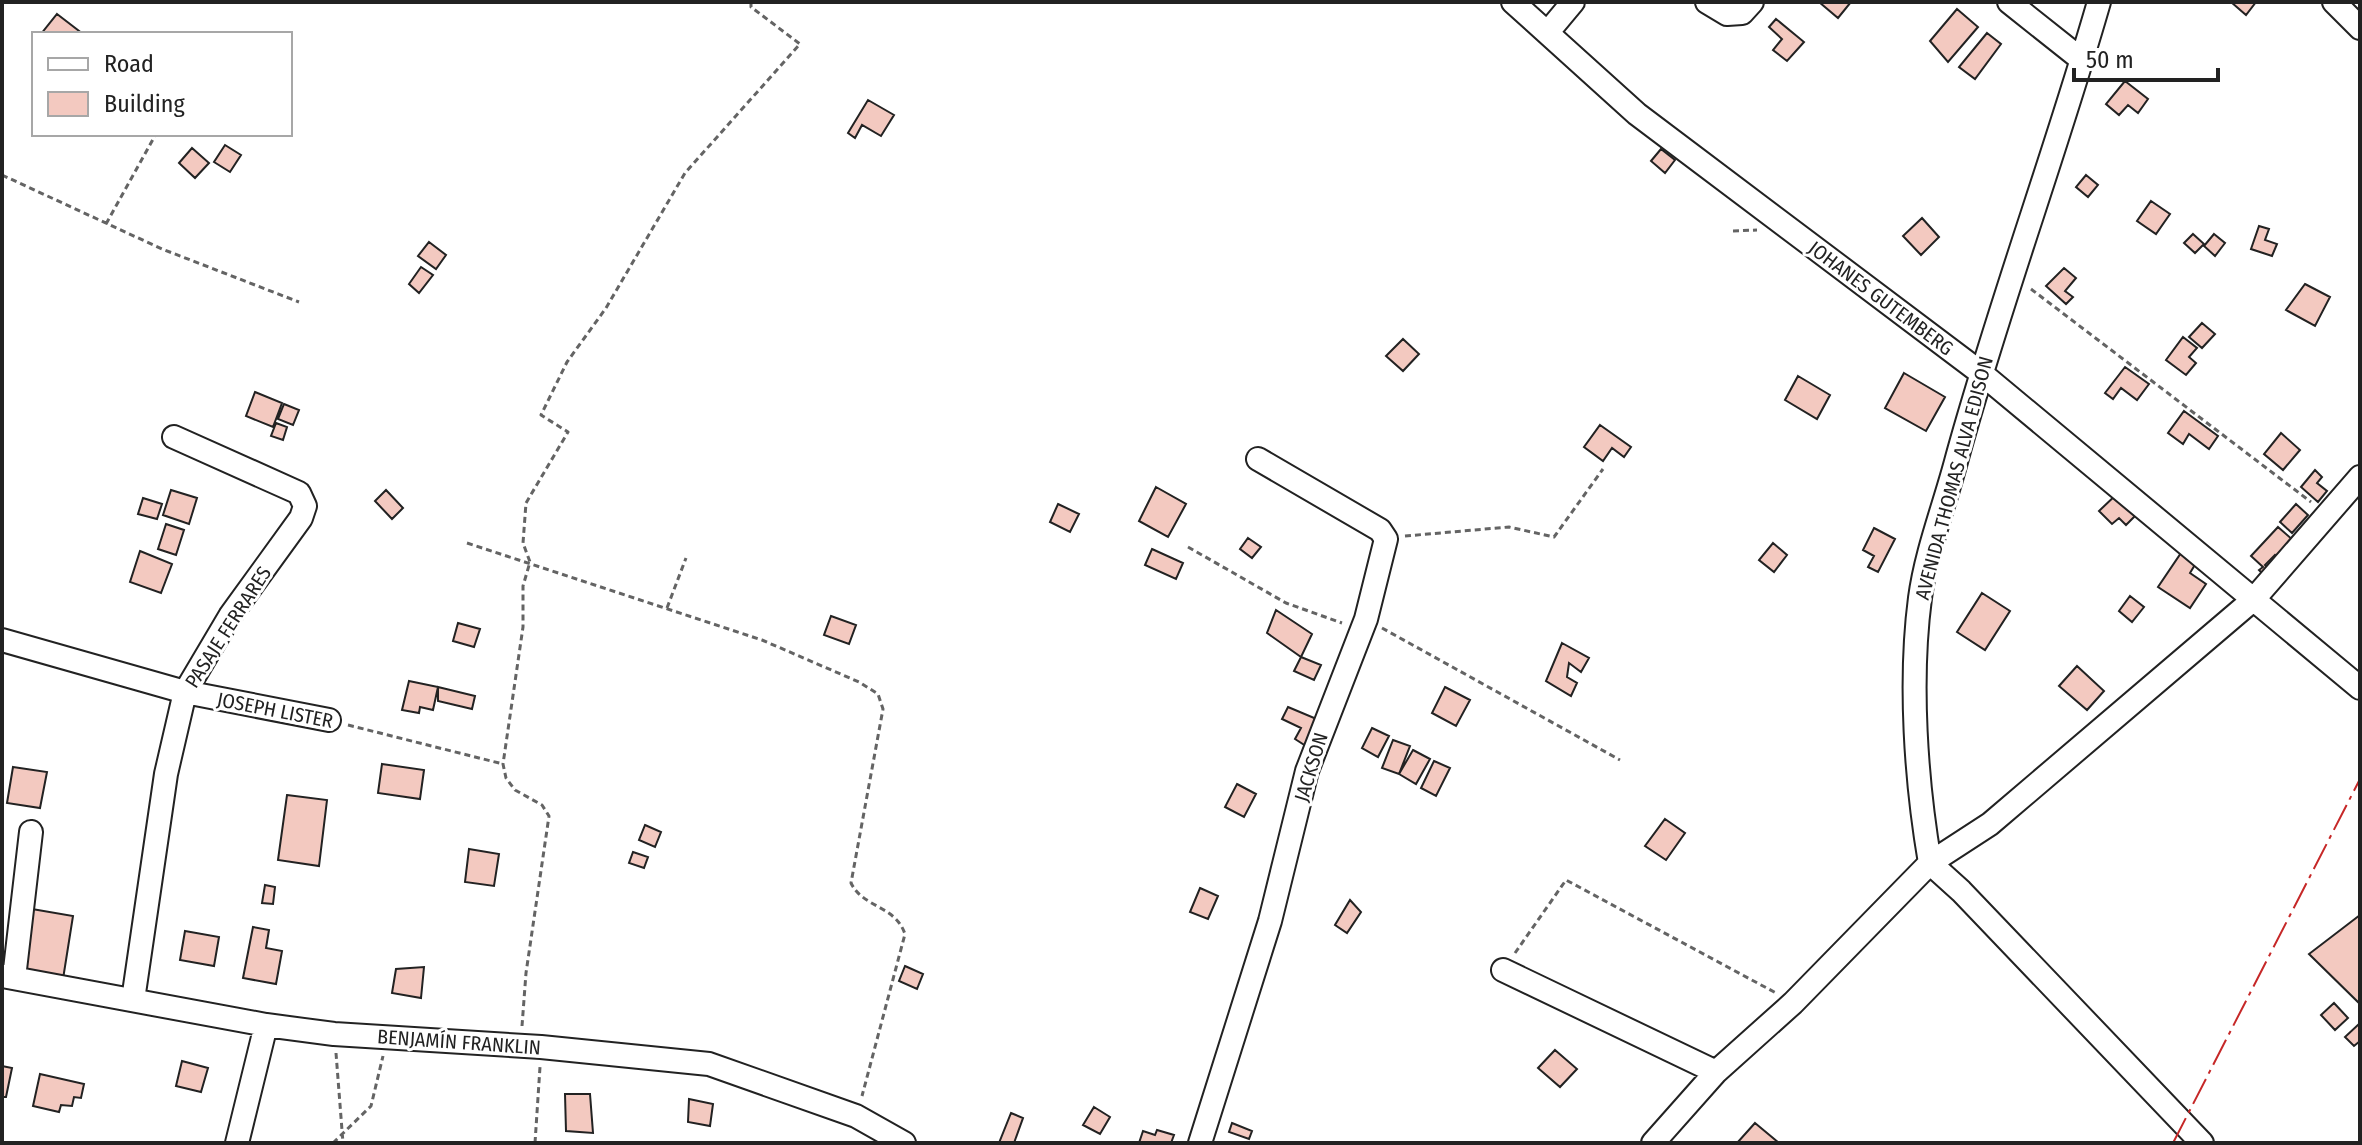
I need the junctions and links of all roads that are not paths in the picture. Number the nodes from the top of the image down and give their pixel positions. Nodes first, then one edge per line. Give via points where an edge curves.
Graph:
1 (1513, 2) edge
2 (1573, 2) edge
3 (1707, 2) edge
4 (1752, 2) edge
5 (2009, 2) edge
6 (2099, 2) edge
7 (2334, 2) edge
8 (2360, 28) edge
9 (1548, 32) junction
10 (2082, 60) junction
11 (1981, 373) junction
12 (174, 437) dead end
13 (1258, 459) dead end
14 (2360, 477) edge
15 (2254, 599) junction
16 (2, 640) edge
17 (2360, 688) edge
18 (185, 692) junction
19 (329, 720) road end
20 (31, 832) dead end
21 (1930, 863) junction
22 (1503, 970) road end
23 (8, 977) edge
24 (133, 1000) junction
25 (266, 1025) junction
26 (1716, 1072) junction
27 (895, 1141) edge
28 (237, 1143) edge
29 (1200, 1143) edge
30 (1653, 1143) edge
31 (2202, 1143) edge

1 - 9 street, JOHANES GUTEMBERG
2 - 9 street
3 - 4 street via 1727,14 1742,13
5 - 10 street
6 - 10 street, AVENIDA THOMAS ALVA EDISON
7 - 8 street
9 - 11 street, JOHANES GUTEMBERG via 1637,114
10 - 11 street, AVENIDA THOMAS ALVA EDISON
11 - 15 street, JOHANES GUTEMBERG
11 - 21 street, AVENIDA THOMAS ALVA EDISON via 1920,594 1915,645 1923,822
12 - 18 street, PASAJE FERRARES via 299,493 305,506
13 - 29 street, JACKSON via 1380,530 1386,539 1363,624 1307,771 1270,921
14 - 15 street
15 - 17 street, JOHANES GUTEMBERG
15 - 21 street via 1990,824
16 - 18 street, JOSEPH LISTER
18 - 19 street, JOSEPH LISTER
18 - 24 street, PASAJE FERRARES via 166,774
20 - 23 street
21 - 26 street via 1793,1003
21 - 31 street
22 - 26 street
23 - 24 street, BENJAMÍN FRANKLIN
24 - 25 street, BENJAMÍN FRANKLIN
25 - 27 street, BENJAMÍN FRANKLIN via 709,1064 856,1116
25 - 28 street
26 - 30 street

